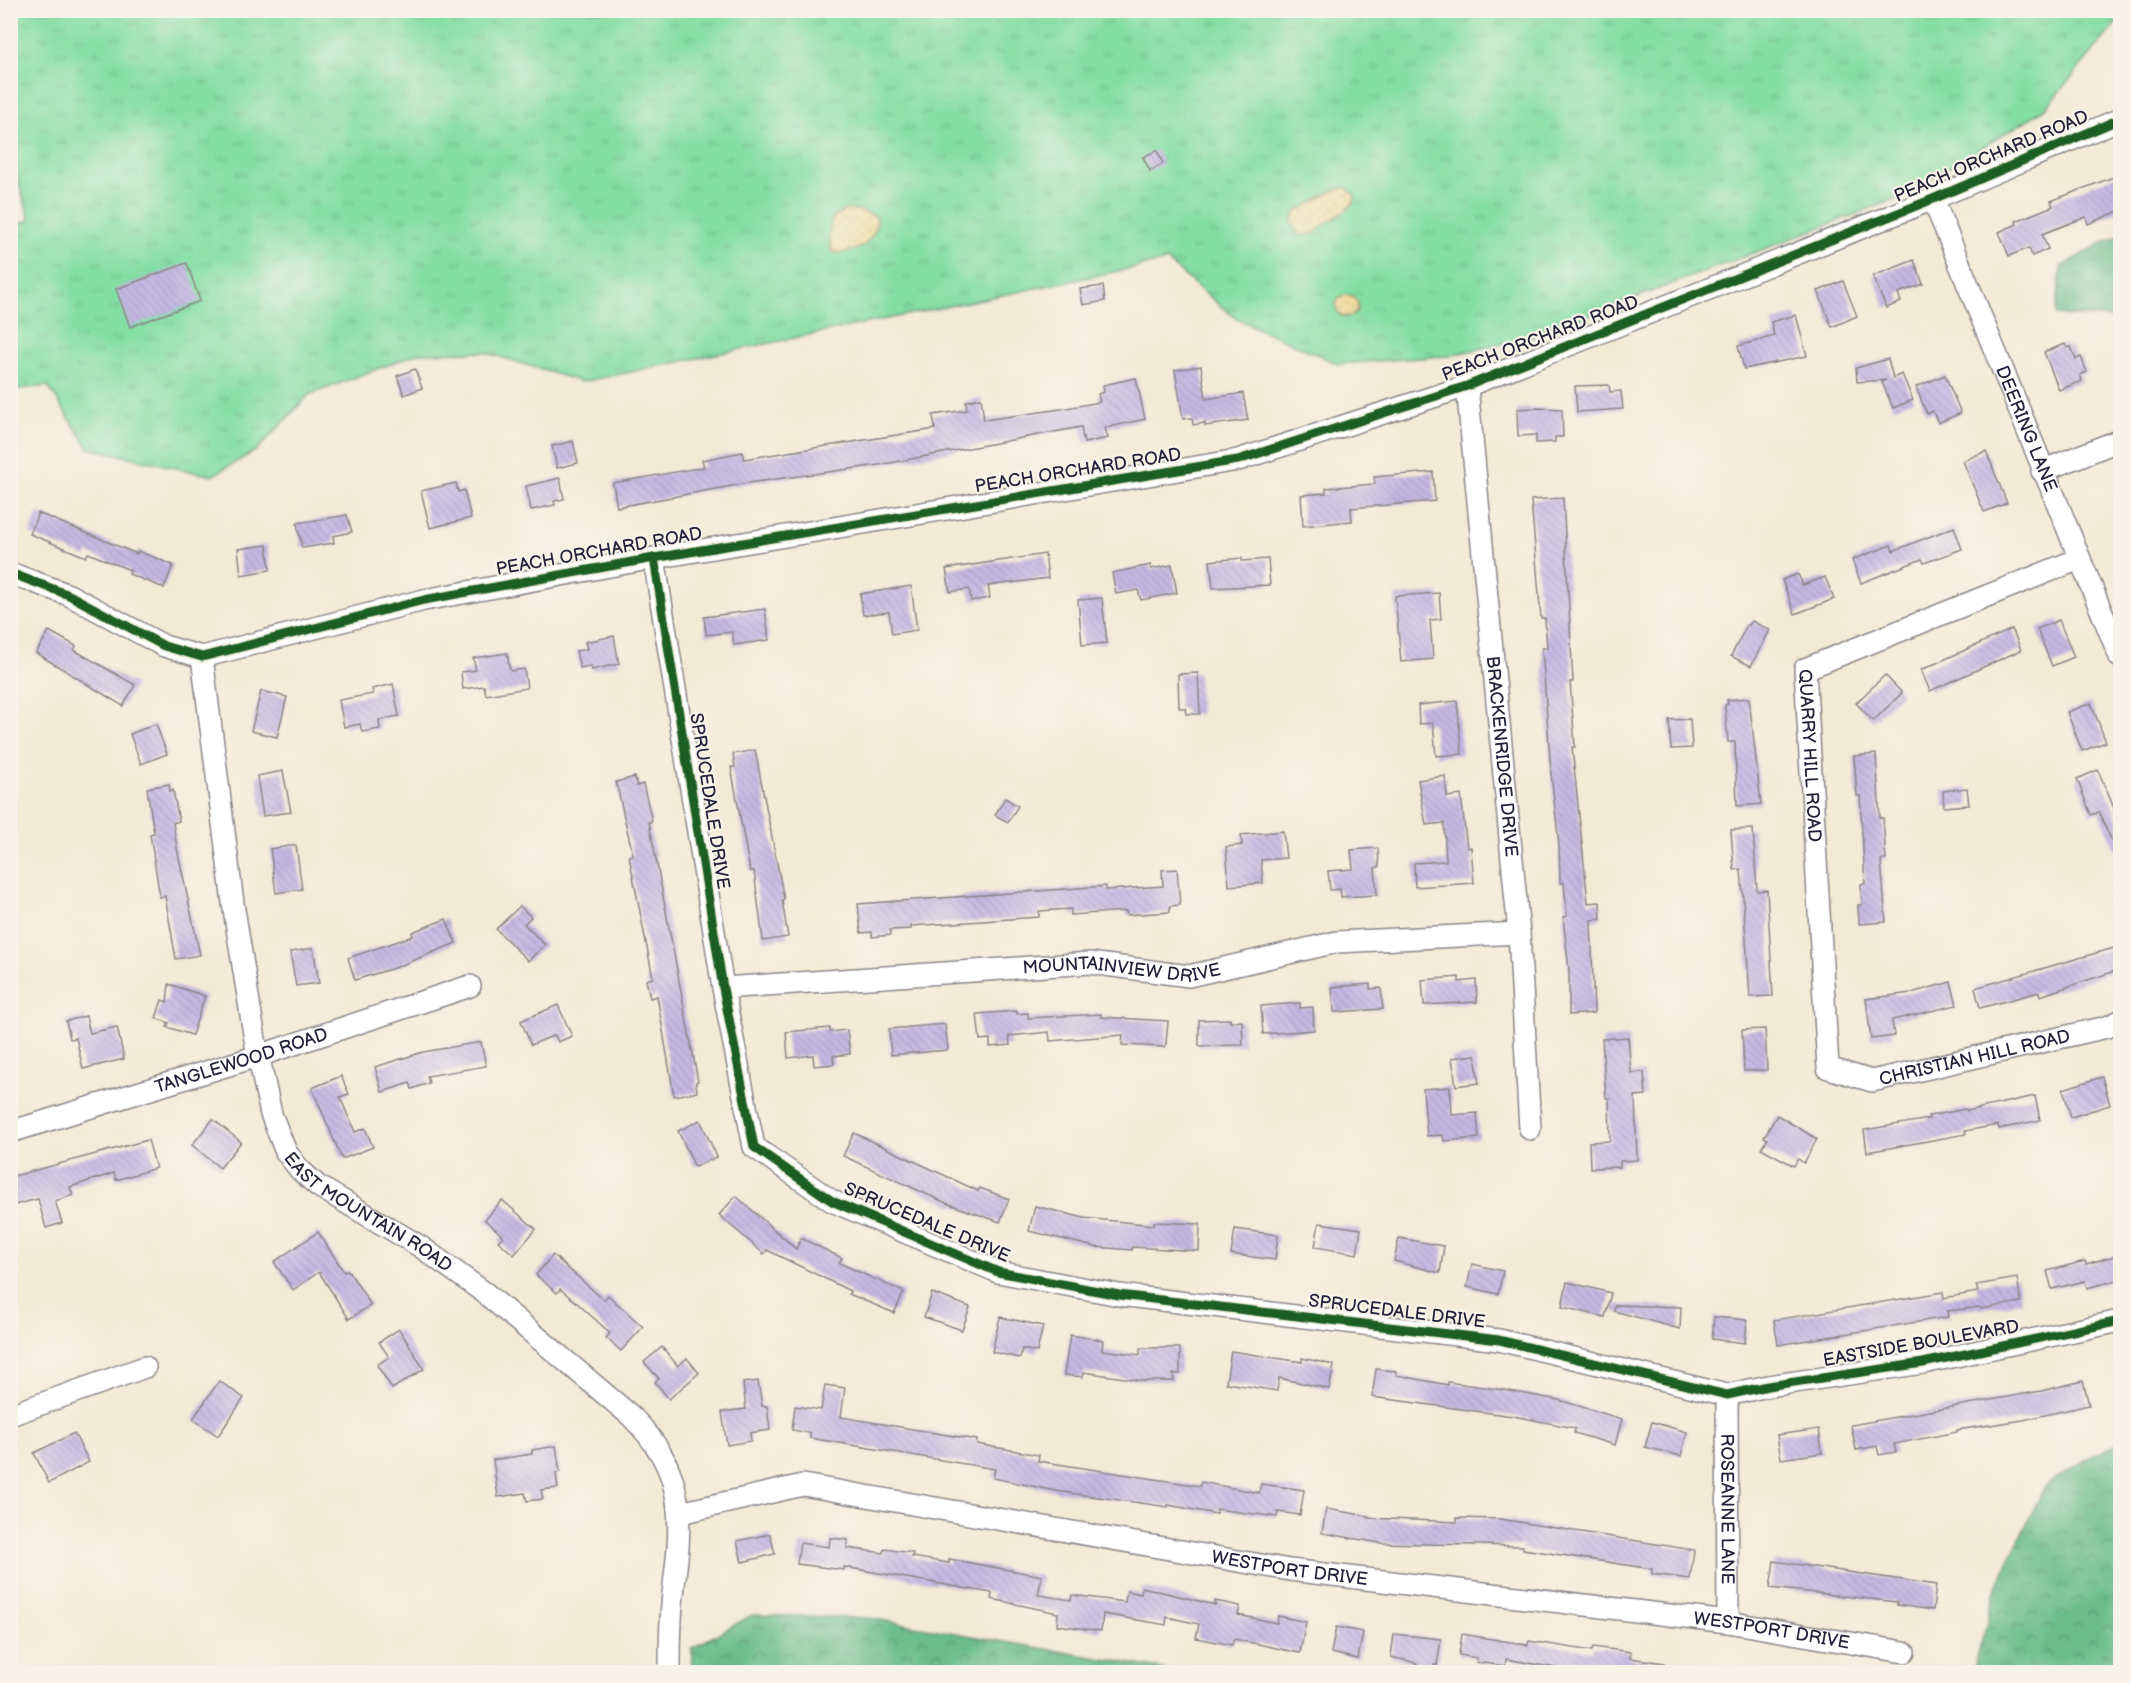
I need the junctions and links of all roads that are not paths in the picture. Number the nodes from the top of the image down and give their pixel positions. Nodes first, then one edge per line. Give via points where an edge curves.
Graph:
1 (2121, 119) edge
2 (1934, 199) junction
3 (1467, 386) junction
4 (2121, 440) edge
5 (2042, 471) junction
6 (654, 558) junction
7 (2079, 559) junction
8 (10, 573) edge
9 (202, 657) junction
10 (2121, 657) edge
11 (1519, 933) junction
12 (470, 986) dead end
13 (723, 988) junction
14 (2121, 1021) edge
15 (258, 1056) junction
16 (1828, 1068) joint
17 (1530, 1129) dead end
18 (10, 1132) edge
19 (2121, 1321) edge
20 (144, 1367) dead end
21 (1727, 1395) junction
22 (10, 1415) edge
23 (680, 1513) junction
24 (1728, 1622) junction
25 (1904, 1652) dead end
26 (670, 1672) edge

1 - 2 street, PEACH ORCHARD ROAD
2 - 3 street, PEACH ORCHARD ROAD
2 - 5 street, DEERING LANE
3 - 6 street, PEACH ORCHARD ROAD via 1238,460
3 - 11 street, BRACKENRIDGE DRIVE
4 - 5 street
5 - 7 street, DEERING LANE
6 - 9 street, PEACH ORCHARD ROAD via 402,604
6 - 13 street, SPRUCEDALE DRIVE
7 - 10 street, DEERING LANE
7 - 16 street, QUARRY HILL ROAD via 1805,669
8 - 9 street via 69,595 164,646
9 - 15 street, EAST MOUNTAIN ROAD via 233,903
11 - 13 street, MOUNTAINVIEW DRIVE via 1337,942 1189,976 1090,963
11 - 17 street, BRACKENRIDGE DRIVE
12 - 15 street, TANGLEWOOD ROAD
13 - 21 street, SPRUCEDALE DRIVE via 754,1147 832,1201 998,1272 1119,1295 1499,1340
14 - 16 street, CHRISTIAN HILL ROAD via 1872,1082
15 - 18 street, TANGLEWOOD ROAD
15 - 23 street, EAST MOUNTAIN ROAD via 278,1135 300,1170 332,1195 454,1270 631,1416 668,1464
19 - 21 street, EASTSIDE BOULEVARD via 1923,1363
20 - 22 street
21 - 24 street, ROSEANNE LANE
23 - 24 street, WESTPORT DRIVE via 803,1485 1290,1570
23 - 26 street, EAST MOUNTAIN ROAD
24 - 25 street, WESTPORT DRIVE

